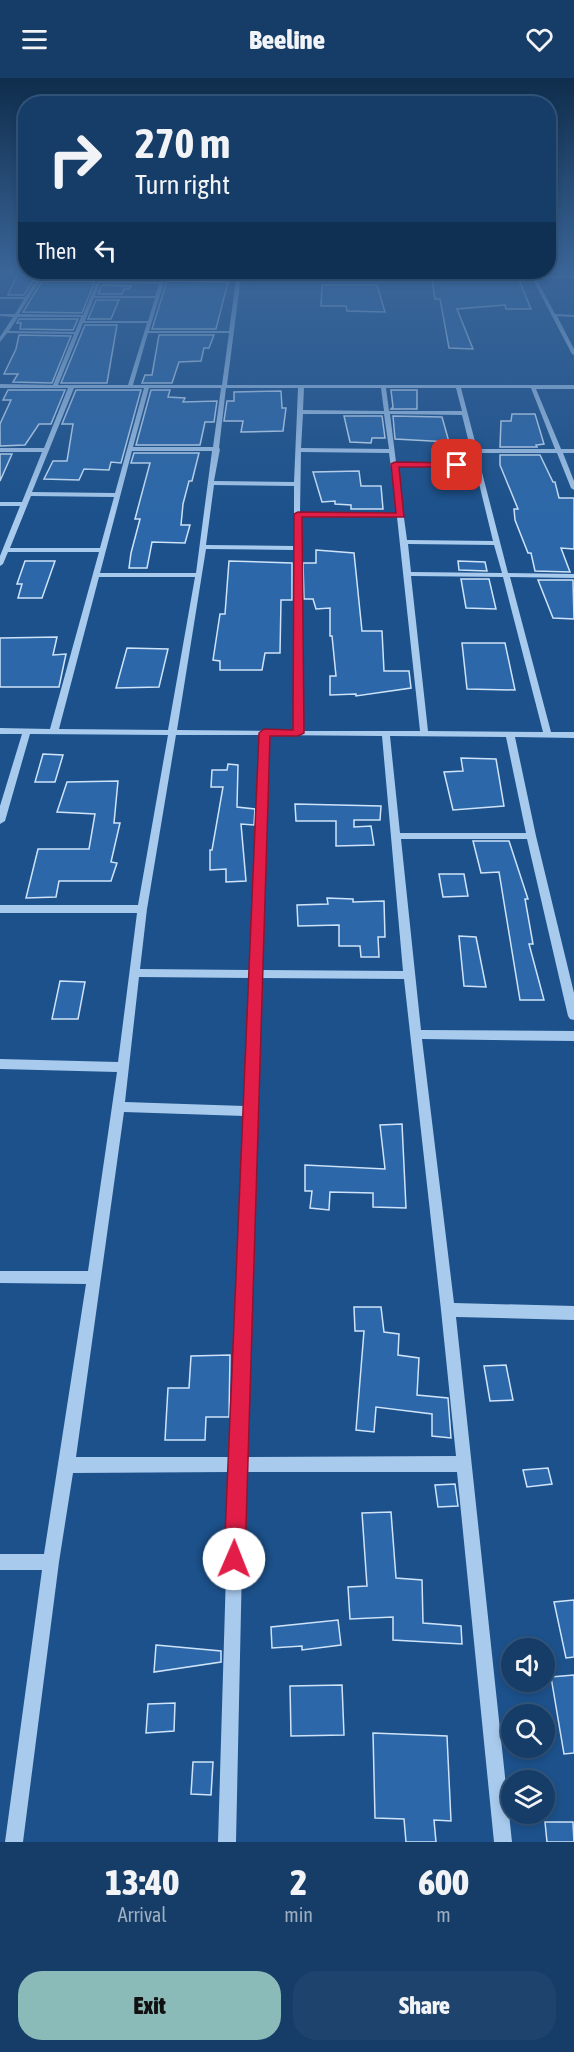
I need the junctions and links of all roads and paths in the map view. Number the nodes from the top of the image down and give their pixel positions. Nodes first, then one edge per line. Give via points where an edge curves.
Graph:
1 (69, 352) edge
2 (140, 352) edge
3 (228, 352) edge
4 (55, 385) junction
5 (72, 385) junction
6 (130, 385) junction
7 (147, 385) junction
8 (224, 385) junction
9 (0, 386) edge
10 (301, 386) junction
11 (383, 386) junction
12 (458, 386) junction
13 (533, 387) junction
14 (574, 387) edge
15 (300, 412) junction
16 (386, 413) junction
17 (464, 413) junction
18 (132, 449) junction
19 (0, 450) edge
20 (46, 450) junction
21 (217, 450) junction
22 (299, 450) junction
23 (474, 451) junction
24 (559, 451) junction
25 (574, 451) edge
26 (392, 452) junction
27 (395, 464) junction
28 (477, 465) junction
29 (213, 483) junction
30 (297, 484) junction
31 (574, 488) edge
32 (28, 494) junction
33 (118, 495) junction
34 (0, 504) edge
35 (24, 504) junction
36 (298, 514) junction
37 (401, 515) junction
38 (404, 542) junction
39 (496, 543) junction
40 (202, 547) junction
41 (299, 548) junction
42 (6, 550) junction
43 (103, 550) junction
44 (0, 564) edge
45 (407, 574) junction
46 (96, 575) junction
47 (199, 575) junction
48 (507, 575) junction
49 (574, 576) edge
50 (0, 730) edge
51 (27, 731) junction
52 (54, 731) junction
53 (172, 732) junction
54 (264, 733) junction
55 (298, 733) junction
56 (386, 734) junction
57 (424, 734) junction
58 (510, 734) junction
59 (548, 735) junction
60 (574, 735) edge
61 (0, 821) edge
62 (396, 836) junction
63 (531, 836) junction
64 (0, 909) edge
65 (142, 909) junction
66 (568, 970) edge
67 (136, 973) junction
68 (255, 974) junction
69 (409, 975) junction
70 (574, 1016) edge
71 (415, 1034) junction
72 (574, 1036) edge
73 (0, 1064) edge
74 (124, 1067) junction
75 (119, 1107) junction
76 (250, 1111) junction
77 (0, 1277) edge
78 (94, 1278) junction
79 (448, 1310) junction
80 (574, 1313) edge
81 (463, 1464) junction
82 (67, 1465) junction
83 (237, 1465) junction
84 (0, 1562) edge
85 (51, 1562) junction
86 (14, 1842) edge
87 (227, 1842) edge
88 (503, 1842) edge

1 - 4 street
2 - 6 street
3 - 8 street
4 - 5 street
4 - 9 street
5 - 6 street
5 - 20 street
6 - 7 street
7 - 8 street
7 - 18 street
8 - 10 street
8 - 21 street
10 - 11 street
10 - 15 street
11 - 12 street
11 - 16 street
12 - 13 street
12 - 17 street
13 - 14 street
13 - 24 street
15 - 16 street
15 - 22 street
16 - 17 street
16 - 26 street
17 - 23 street
18 - 21 street
18 - 33 street
19 - 20 street
20 - 32 street
21 - 29 street
22 - 26 street
22 - 30 street
23 - 24 street
23 - 28 street
24 - 25 street
24 - 31 street
26 - 27 street
27 - 28 street
27 - 37 street
28 - 39 street
29 - 30 street
29 - 40 street
30 - 36 street
32 - 33 street
32 - 35 street
33 - 43 street
34 - 35 street
35 - 42 street
36 - 37 street
36 - 41 street
37 - 38 street
38 - 39 street
38 - 45 street
39 - 48 street
40 - 41 street
40 - 47 street
41 - 55 street
42 - 43 street
42 - 44 street
43 - 46 street
45 - 48 street
45 - 57 street
46 - 47 street
46 - 52 street
47 - 53 street
48 - 49 street
48 - 59 street
50 - 51 street
51 - 52 street
51 - 61 street
52 - 53 street
53 - 54 street
53 - 65 street
54 - 55 street
54 - 68 street
55 - 56 street
56 - 57 street
56 - 62 street
57 - 58 street
58 - 59 street
58 - 63 street
59 - 60 street
62 - 63 street
62 - 69 street
63 - 66 street
64 - 65 street
65 - 67 street
66 - 70 street
67 - 68 street
67 - 74 street
68 - 69 street
68 - 76 street
69 - 71 street
71 - 72 street
71 - 79 street
73 - 74 street
74 - 75 street
75 - 76 street
75 - 78 street
76 - 83 street
77 - 78 street
78 - 82 street
79 - 80 street
79 - 81 street
81 - 83 street
81 - 88 street
82 - 83 street
82 - 85 street
83 - 87 street
84 - 85 street
85 - 86 street

